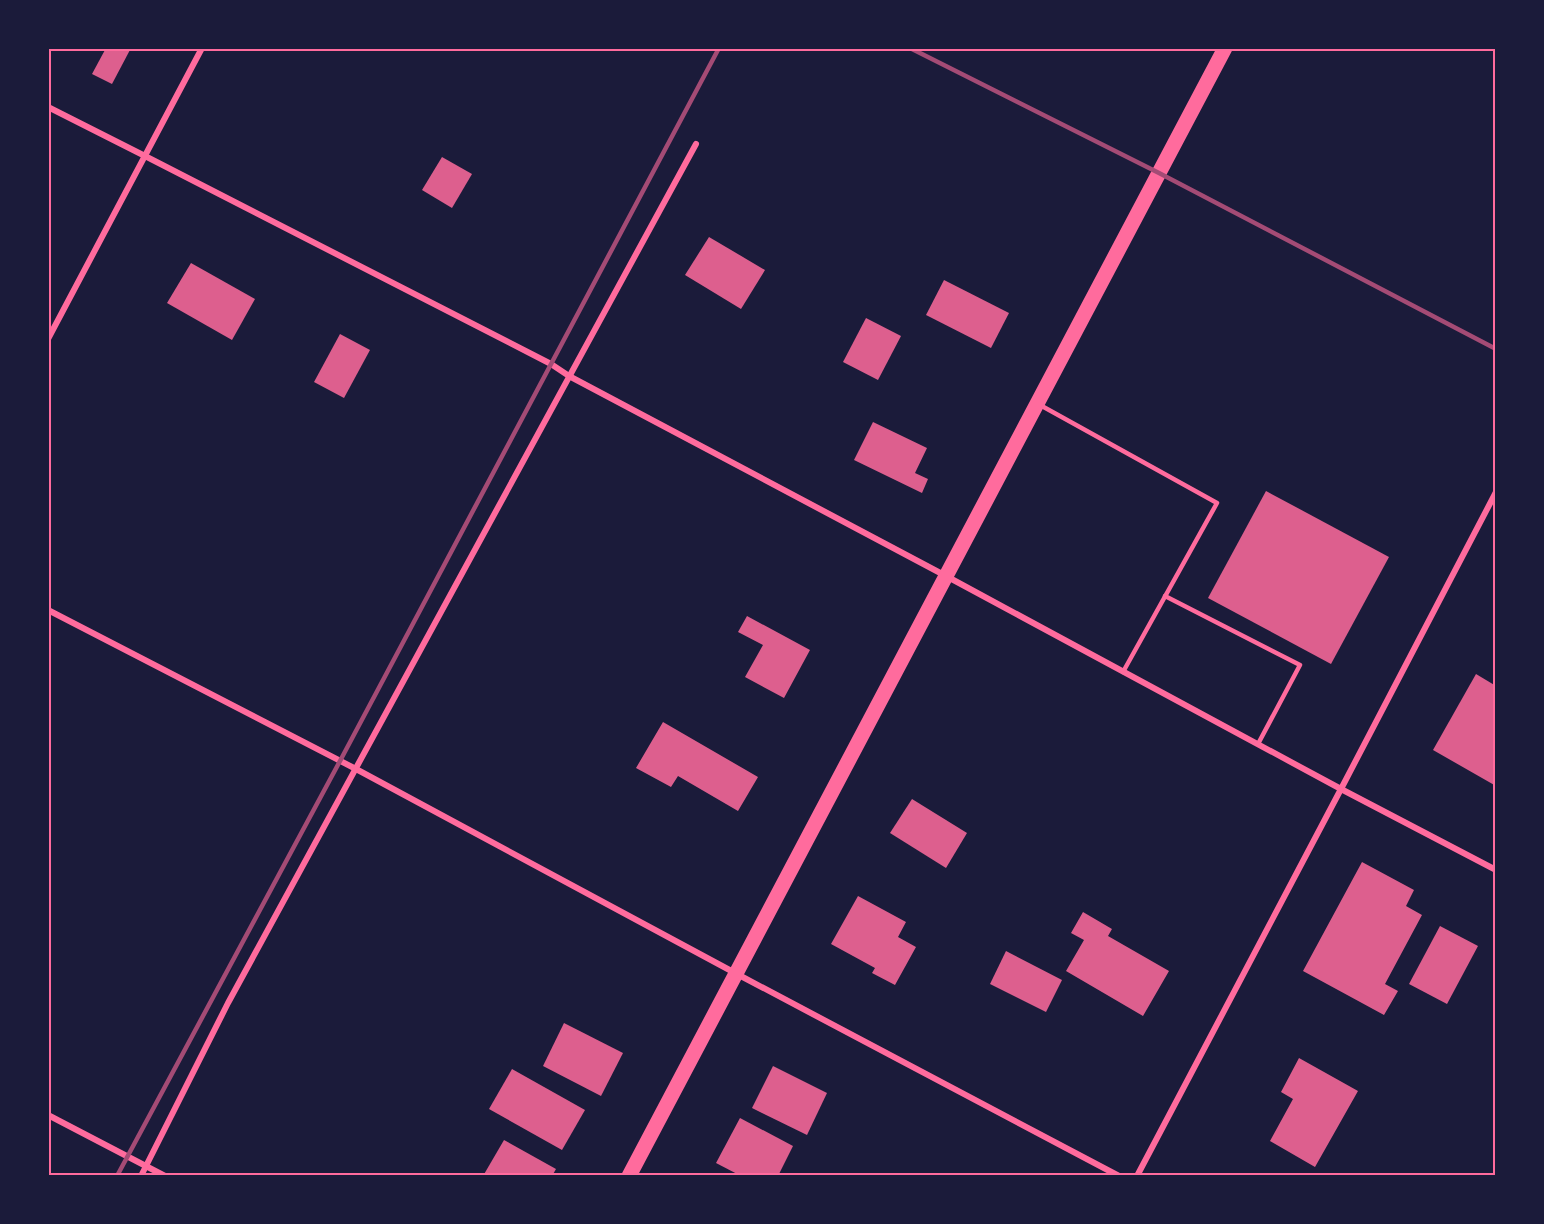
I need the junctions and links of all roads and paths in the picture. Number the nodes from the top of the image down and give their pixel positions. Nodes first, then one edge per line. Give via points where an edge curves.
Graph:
1 (202, 48) edge
2 (1225, 48) edge
3 (48, 107) edge
4 (696, 144) dead end
5 (146, 156) junction
6 (48, 339) edge
7 (569, 376) junction
8 (1037, 404) junction
9 (1496, 492) edge
10 (946, 576) junction
11 (1166, 596) junction
12 (48, 610) edge
13 (1124, 672) junction
14 (1258, 744) junction
15 (356, 769) junction
16 (1341, 789) junction
17 (1496, 870) edge
18 (737, 974) junction
19 (48, 1115) edge
20 (146, 1166) junction
21 (141, 1176) edge
22 (165, 1176) edge
23 (629, 1176) edge
24 (1119, 1176) edge
25 (1137, 1176) edge

1 - 5 street
2 - 8 main road
3 - 5 street
4 - 7 street
5 - 6 street
5 - 7 street
7 - 10 street
7 - 15 street
8 - 10 main road
8 - 11 lane via 1217,503
9 - 16 street
10 - 13 street
10 - 18 main road
11 - 13 lane
11 - 14 lane via 1300,665
12 - 15 street
13 - 14 street
14 - 16 street
15 - 18 street
15 - 20 street via 228,1003
16 - 17 street
16 - 25 street
18 - 23 main road
18 - 24 street
19 - 20 street
20 - 21 street
20 - 22 street

